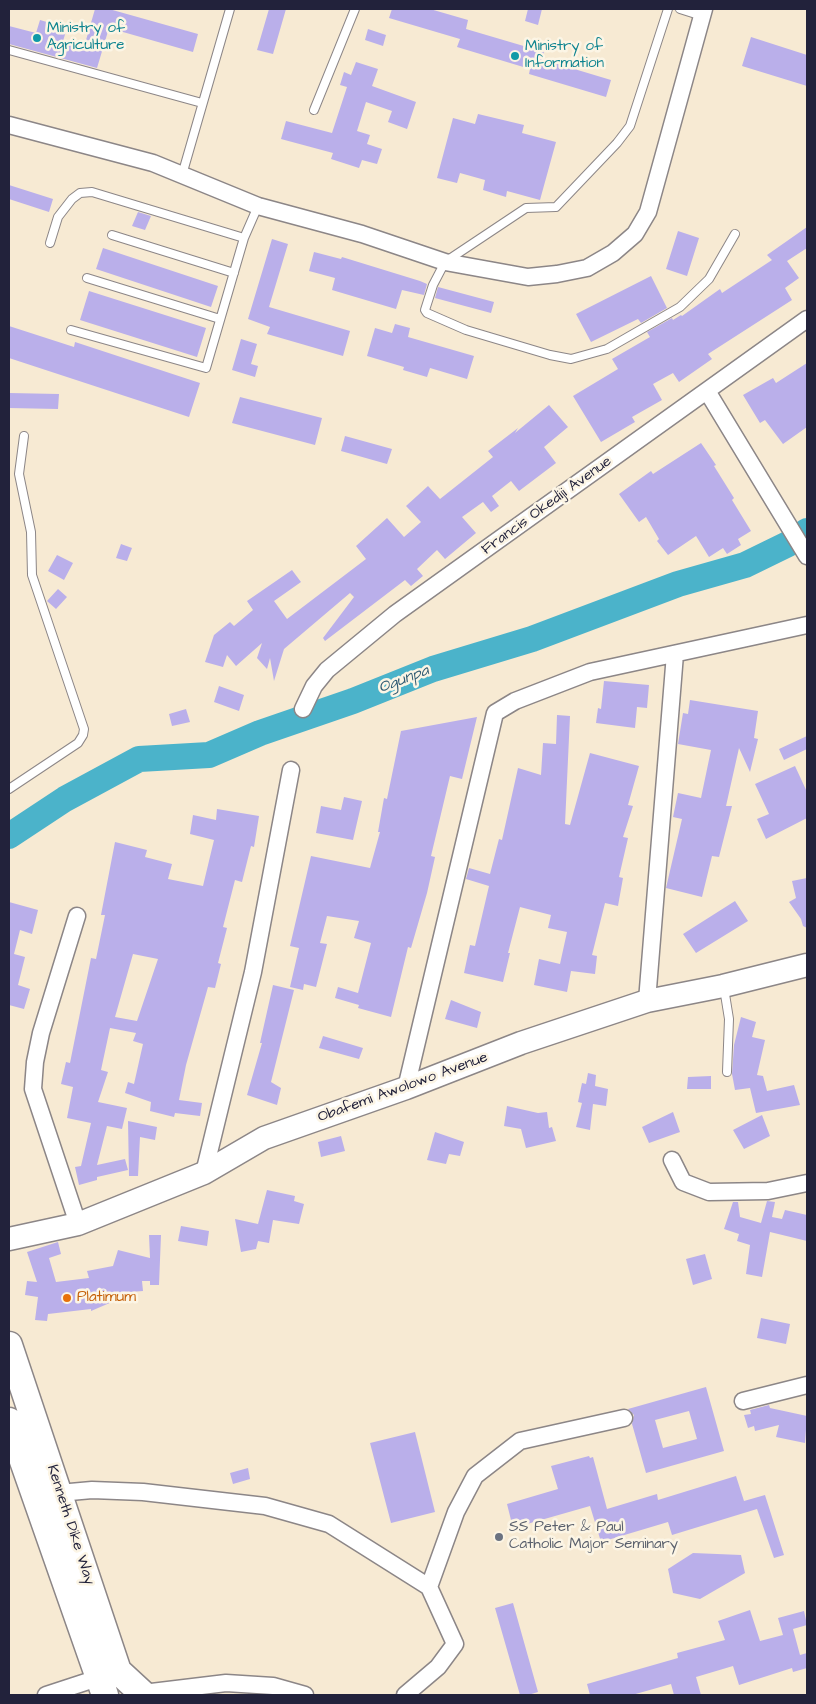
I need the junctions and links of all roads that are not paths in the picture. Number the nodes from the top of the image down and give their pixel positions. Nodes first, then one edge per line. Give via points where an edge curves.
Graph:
1 (230, 9) edge
2 (354, 9) edge
3 (668, 9) edge
4 (680, 9) edge
5 (703, 12) edge
6 (9, 50) edge
7 (202, 103) junction
8 (314, 110) dead end
9 (9, 125) edge
10 (182, 175) junction
11 (258, 206) junction
12 (735, 234) dead end
13 (112, 235) dead end
14 (244, 238) junction
15 (50, 243) dead end
16 (445, 262) junction
17 (234, 273) junction
18 (87, 278) dead end
19 (220, 319) junction
20 (807, 319) edge
21 (71, 330) dead end
22 (707, 391) junction
23 (24, 436) dead end
24 (807, 556) edge
25 (807, 625) edge
26 (675, 654) junction
27 (303, 709) dead end
28 (291, 770) dead end
29 (9, 789) edge
30 (77, 916) dead end
31 (807, 964) edge
32 (723, 986) junction
33 (647, 1001) junction
34 (727, 1072) dead end
35 (406, 1088) junction
36 (672, 1160) dead end
37 (204, 1172) junction
38 (807, 1183) edge
39 (78, 1224) junction
40 (9, 1239) edge
41 (9, 1345) edge
42 (807, 1385) edge
43 (743, 1401) dead end
44 (624, 1418) dead end
45 (9, 1421) edge
46 (59, 1493) junction
47 (429, 1586) junction
48 (107, 1681) edge
49 (144, 1694) edge
50 (46, 1695) edge
51 (305, 1695) edge
52 (405, 1695) edge

1 - 7 lane
2 - 8 lane
3 - 16 lane via 630,126 618,143 556,207 526,208
4 - 5 lane
5 - 16 street via 648,212 635,234 587,268 557,274 528,277
6 - 7 lane
7 - 10 lane
9 - 10 street via 153,163
10 - 11 street
11 - 14 lane
11 - 16 street via 362,234
12 - 16 lane via 709,279 680,307 607,349 571,358 550,355 466,330 427,314 426,306 433,284
13 - 17 lane
14 - 15 lane via 92,192 80,193 72,199 58,217
14 - 17 lane
17 - 19 lane
18 - 19 lane
19 - 21 lane via 206,368
20 - 22 street, Francis Okediji Avenue
22 - 24 street
22 - 27 street, Francis Okediji Avenue via 395,614 326,670
23 - 29 lane via 19,474 31,532 32,576 84,731 78,743
25 - 26 street
26 - 33 street
26 - 35 street via 590,672 515,701 495,713
28 - 37 street via 253,972
30 - 39 street via 41,1033 33,1089
31 - 32 main road, Obafemi Awolowo Avenue
32 - 33 main road, Obafemi Awolowo Avenue
32 - 34 lane via 729,1019
33 - 35 main road, Obafemi Awolowo Avenue via 521,1043
35 - 37 main road, Obafemi Awolowo Avenue via 264,1138
36 - 38 street via 683,1182 709,1192 768,1190
37 - 39 main road, Obafemi Awolowo Avenue
39 - 40 main road, Obafemi Awolowo Avenue
41 - 46 highway, Kenneth Dike Way
42 - 43 street
44 - 47 street via 520,1441 475,1476 456,1512
45 - 48 highway, Kenneth Dike Way
46 - 47 street via 92,1490 143,1492 264,1506 328,1524
46 - 48 highway, Kenneth Dike Way
47 - 52 street via 455,1644 438,1667
48 - 49 highway, Kenneth Dike Way
48 - 50 street
49 - 51 street via 226,1683 273,1686

